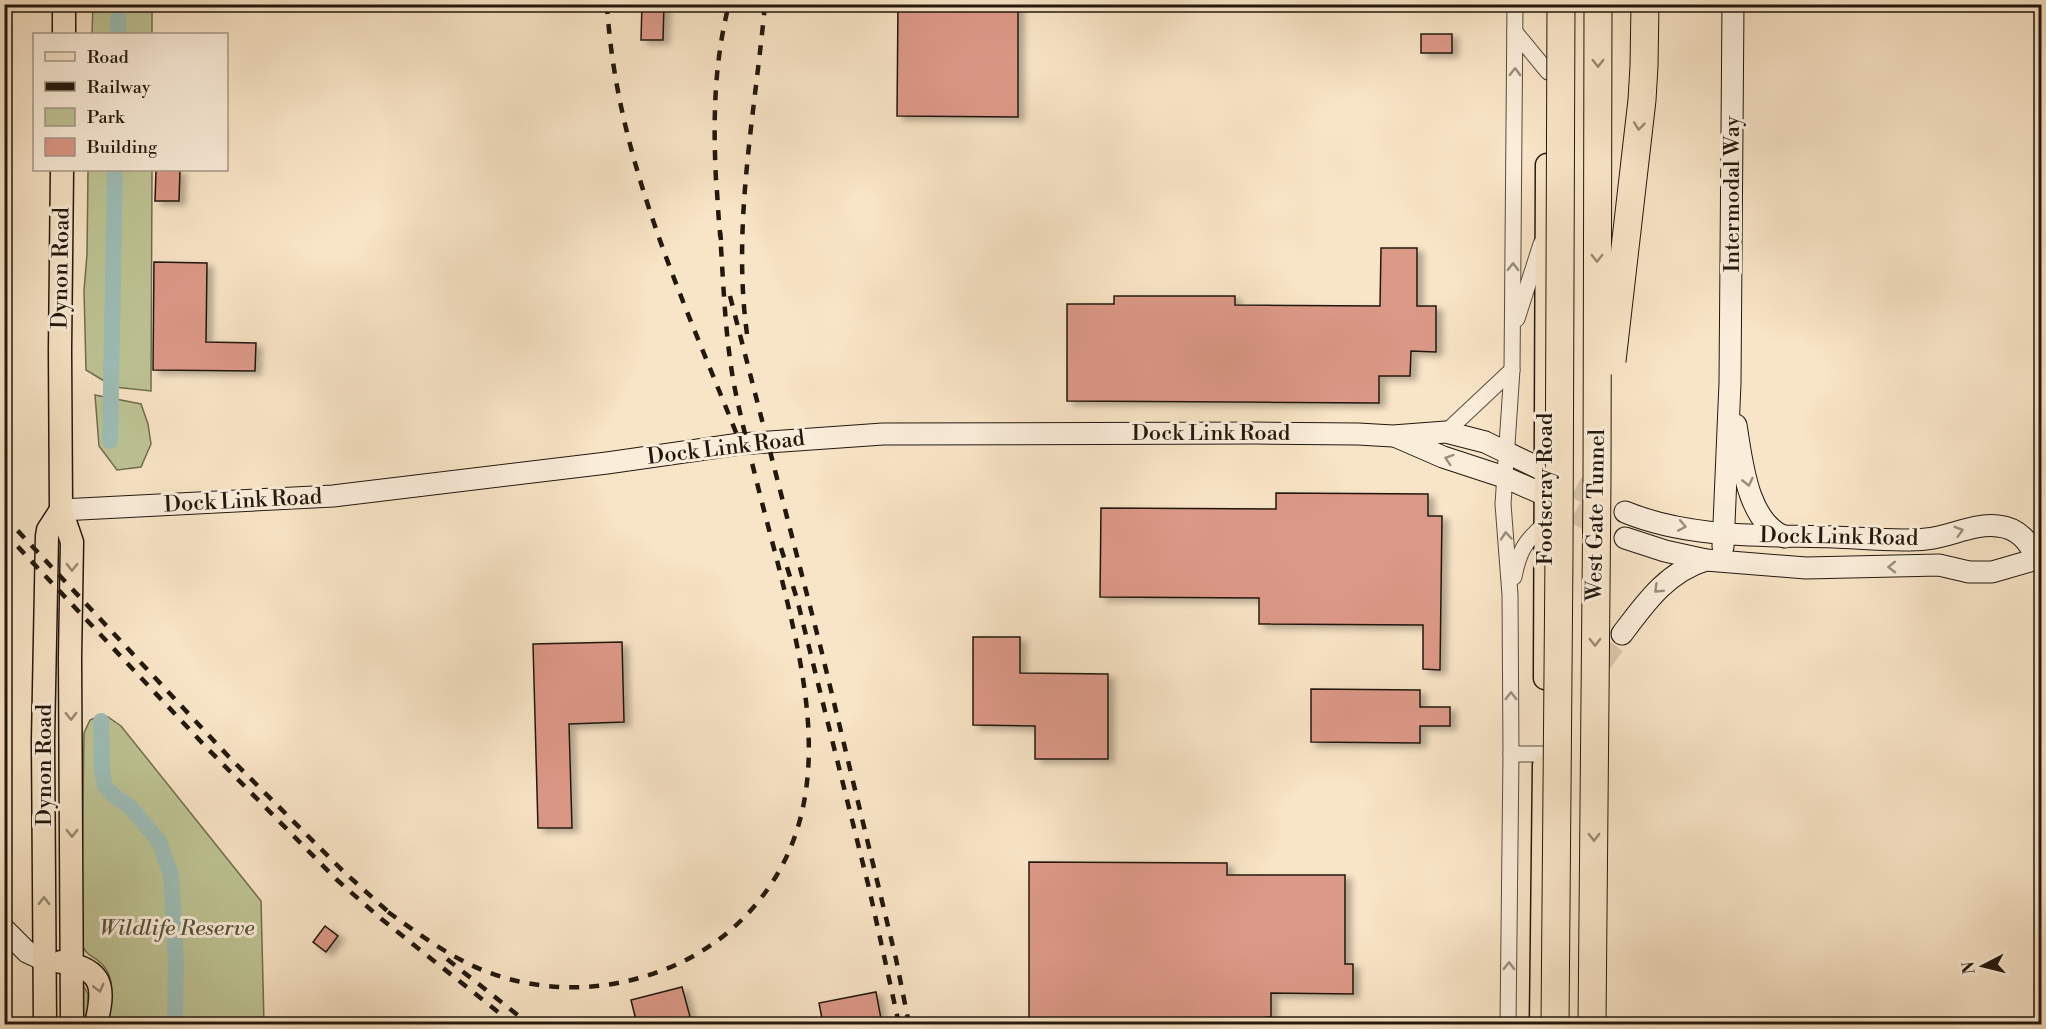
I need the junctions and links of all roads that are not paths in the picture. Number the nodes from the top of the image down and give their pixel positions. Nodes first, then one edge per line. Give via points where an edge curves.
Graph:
1 (64, 4) edge
2 (1515, 4) edge
3 (1549, 4) edge
4 (1561, 4) edge
5 (1598, 4) edge
6 (1645, 4) edge
7 (1733, 4) edge
8 (1515, 32) junction
9 (64, 33) edge
10 (1548, 72) junction
11 (62, 171) edge
12 (1546, 223) junction
13 (1512, 336) junction
14 (1512, 370) junction
15 (1730, 383) junction
16 (1446, 432) junction
17 (1393, 436) junction
18 (1506, 451) junction
19 (1545, 471) junction
20 (1504, 477) junction
21 (1597, 480) junction
22 (1545, 496) junction
23 (61, 510) junction
24 (1625, 512) tunnel mouth
25 (1546, 523) junction
26 (1724, 533) junction
27 (1625, 537) tunnel mouth
28 (1786, 537) junction
29 (1715, 561) junction
30 (1510, 595) junction
31 (1622, 634) tunnel mouth
32 (44, 648) junction
33 (70, 657) junction
34 (1511, 754) junction
35 (1544, 754) junction
36 (4, 929) edge
37 (44, 960) junction
38 (73, 964) junction
39 (45, 1024) edge
40 (72, 1024) edge
41 (96, 1024) edge
42 (1509, 1024) edge
43 (1541, 1024) edge
44 (1555, 1024) edge
45 (1592, 1024) edge

1 - 9 main road
2 - 8 street, Footscray Road
3 - 10 main road, Footscray Road
4 - 44 highway, West Gate Tunnel, bridge
5 -> 21 highway, West Gate Tunnel, bridge
6 -> 21 highway, bridge via 1642,100
7 - 15 street, Intermodal Way
8 - 10 street
13 -> 8 street, Footscray Road
10 - 12 main road, Footscray Road
11 - 23 main road, Dynon Road
12 - 13 street, Footscray Road
12 - 19 main road, Footscray Road
13 - 14 street, Footscray Road
14 - 16 street
14 - 18 street, Footscray Road
15 - 26 street, Intermodal Way
15 -> 28 street, Intermodal Way via 1752,498 1765,523
16 - 17 street, Dock Link Road
16 - 18 street, Dock Link Road
20 -> 17 street, Dock Link Road
17 - 23 street, Dock Link Road via 895,434 804,438 345,495
18 - 19 street, Dock Link Road
18 - 20 street, Footscray Road
19 - 22 main road, Footscray Road
20 - 22 street, Dock Link Road
30 -> 20 street, Footscray Road
21 -> 45 highway, West Gate Tunnel, bridge
22 - 25 main road, Footscray Road
23 - 32 main road, Dynon Road via 47,536
23 -> 33 main road, Dynon Road via 72,542
24 -> 26 street, Dock Link Road via 1648,520
25 - 30 street via 1523,546
25 - 35 main road, Footscray Road
26 - 28 street, Dock Link Road
26 - 29 street, Intermodal Way
27 - 29 street, Dock Link Road via 1665,551
28 -> 29 street, Dock Link Road via 1924,540 1997,525 2019,533 2030,543 2037,559 1992,572 1969,572 1939,565 1806,568
29 -> 31 street via 1690,565 1676,573 1649,597
34 -> 30 street, Footscray Road
32 - 33 main road
37 -> 32 main road, Dynon Road
33 -> 38 main road, Dynon Road
34 - 35 street
42 -> 34 street, Footscray Road
35 - 43 main road, Footscray Road
36 - 37 street via 31,955
37 - 38 main road
37 - 39 main road, Dynon Road
38 - 40 main road, Dynon Road
38 -> 41 main road via 91,973 101,986

